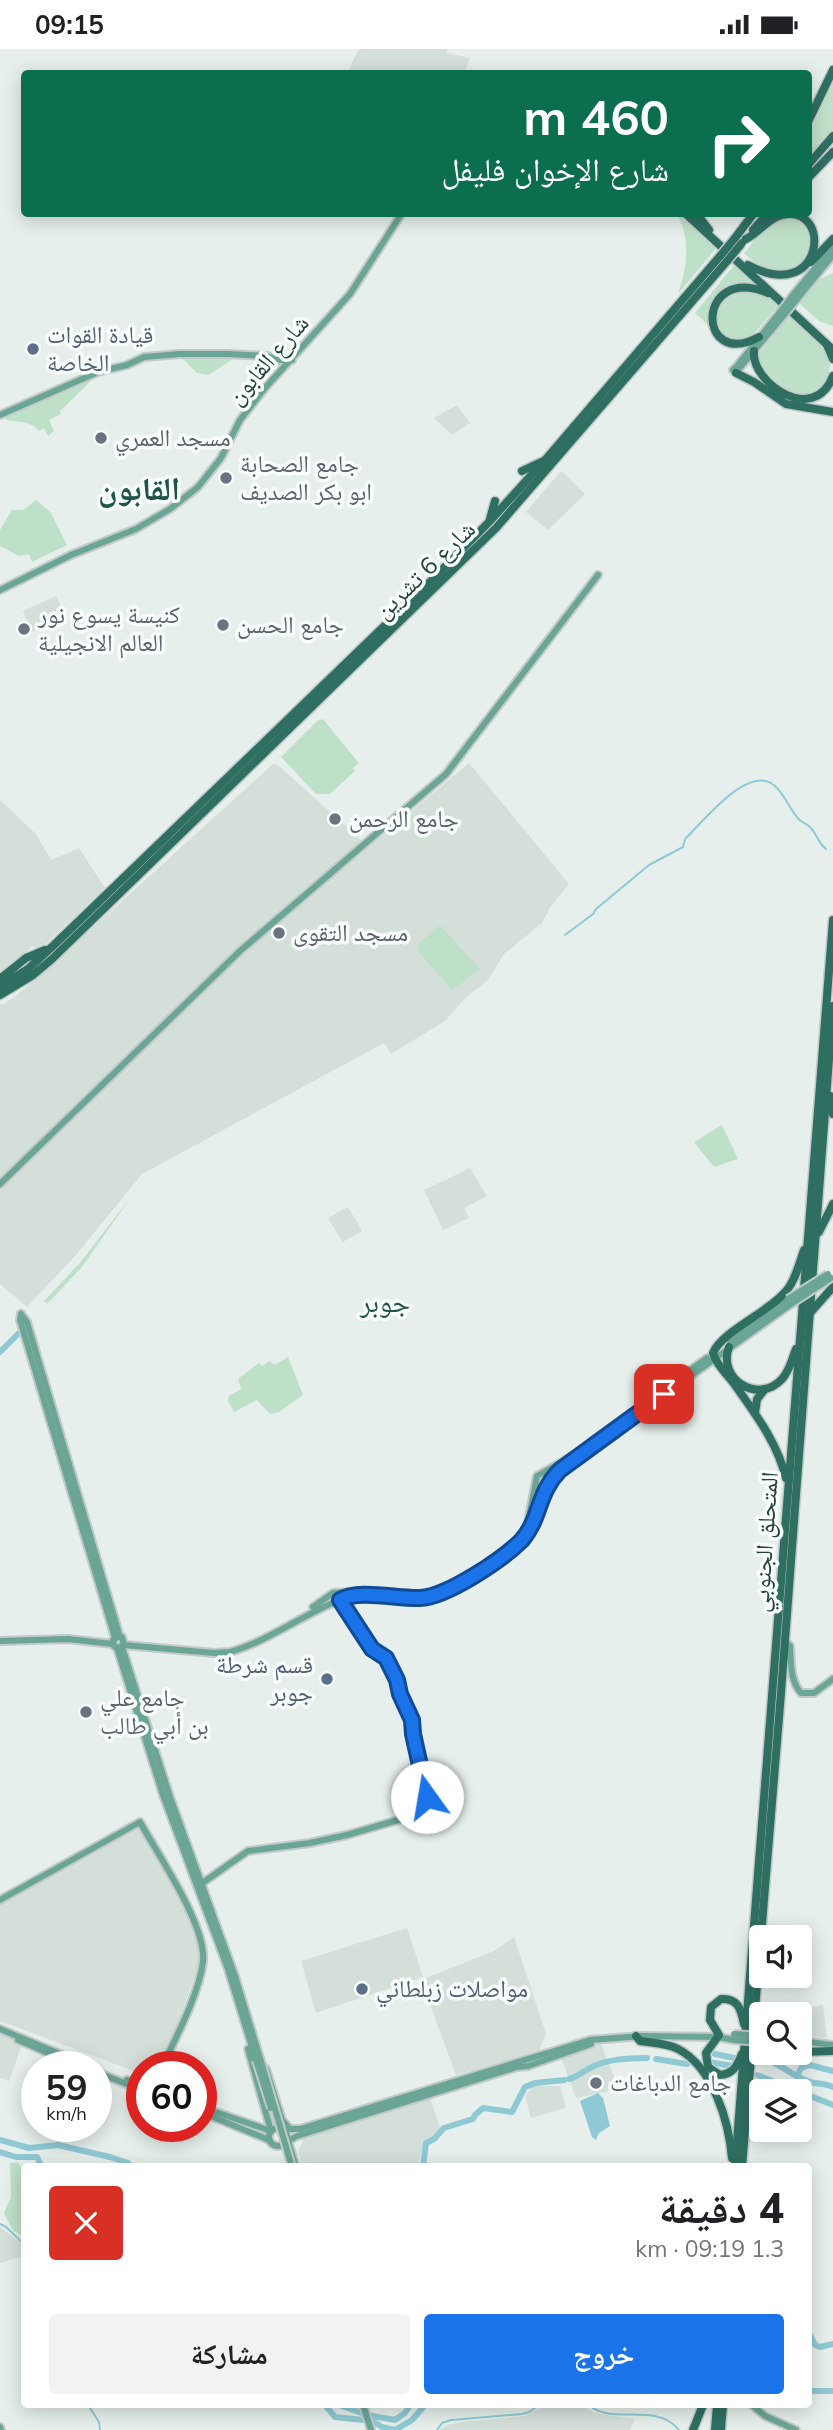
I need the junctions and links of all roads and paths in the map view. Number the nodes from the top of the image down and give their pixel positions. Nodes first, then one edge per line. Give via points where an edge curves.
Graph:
1 (833, 70) edge
2 (821, 98) junction
3 (812, 105) edge
4 (812, 115) edge
5 (833, 136) edge
6 (833, 152) edge
7 (812, 160) edge
8 (812, 174) edge
9 (399, 217) edge
10 (689, 217) edge
11 (698, 217) edge
12 (751, 217) edge
13 (764, 217) edge
14 (776, 217) edge
15 (800, 217) edge
16 (833, 239) edge
17 (741, 240) junction
18 (833, 247) edge
19 (833, 255) edge
20 (724, 258) junction
21 (748, 265) junction
22 (804, 267) junction
23 (773, 295) junction
24 (795, 297) junction
25 (782, 313) junction
26 (758, 337) junction
27 (829, 343) edge
28 (833, 349) edge
29 (754, 351) junction
30 (833, 359) edge
31 (292, 360) junction
32 (736, 373) junction
33 (833, 376) edge
34 (833, 411) edge
35 (0, 415) edge
36 (546, 459) junction
37 (522, 471) dead end
38 (495, 502) dead end
39 (488, 523) junction
40 (598, 575) dead end
41 (0, 590) edge
42 (833, 920) edge
43 (54, 945) junction
44 (0, 979) edge
45 (0, 986) edge
46 (0, 995) edge
47 (833, 1006) edge
48 (828, 1085) junction
49 (833, 1114) edge
50 (0, 1184) edge
51 (833, 1204) edge
52 (812, 1238) junction
53 (831, 1277) edge
54 (789, 1301) junction
55 (809, 1314) junction
56 (801, 1333) junction
57 (729, 1347) junction
58 (713, 1356) junction
59 (41, 1380) junction
60 (765, 1389) junction
61 (754, 1413) junction
62 (564, 1463) junction
63 (541, 1472) junction
64 (535, 1479) junction
65 (551, 1480) junction
66 (788, 1484) junction
67 (546, 1486) junction
68 (475, 1571) junction
69 (336, 1592) junction
70 (340, 1600) junction
71 (328, 1601) junction
72 (0, 1640) edge
73 (785, 1641) junction
74 (119, 1643) junction
75 (833, 1679) edge
76 (777, 1693) junction
77 (775, 1710) junction
78 (201, 1884) junction
79 (0, 1900) edge
80 (749, 1991) junction
81 (241, 1995) junction
82 (738, 2005) junction
83 (239, 2007) junction
84 (0, 2031) edge
85 (636, 2036) junction
86 (749, 2036) edge
87 (718, 2037) junction
88 (734, 2037) junction
89 (599, 2040) junction
90 (749, 2040) edge
91 (745, 2041) junction
92 (812, 2042) edge
93 (833, 2045) edge
94 (46, 2051) edge
95 (51, 2051) edge
96 (170, 2051) edge
97 (833, 2051) edge
98 (812, 2052) edge
99 (258, 2059) junction
100 (752, 2065) edge
101 (750, 2074) junction
102 (217, 2112) edge
103 (217, 2119) edge
104 (267, 2119) junction
105 (261, 2128) junction
106 (283, 2129) junction
107 (292, 2130) junction
108 (271, 2131) junction
109 (269, 2140) junction
110 (288, 2141) junction
111 (291, 2163) edge
112 (291, 2163) edge
113 (733, 2163) edge
114 (734, 2163) edge
115 (741, 2163) edge
116 (364, 2408) edge
117 (702, 2408) edge
118 (717, 2408) edge
119 (723, 2408) edge
120 (755, 2408) edge
121 (371, 2430) edge
122 (693, 2430) edge
123 (715, 2430) edge
124 (720, 2430) edge
125 (796, 2430) edge

1 - 2 highway
2 - 3 highway
2 - 4 highway
5 - 7 highway
6 - 8 highway
9 - 31 main road, شارع القابون via 350,294
10 - 23 highway
11 - 21 highway
12 - 17 highway
13 - 17 highway
14 - 17 highway
15 - 22 highway via 816,238
16 - 22 highway
17 - 20 highway, bridge
18 - 24 main road
19 - 24 main road
20 - 36 highway, شارع 6 تشرين
20 - 46 highway, شارع 6 تشرين via 536,490 52,958
21 - 22 highway via 776,275
21 - 27 highway
23 - 26 highway via 741,288 720,298 713,309 711,321 720,338 737,343
23 - 27 highway
24 - 25 main road, bridge
25 - 26 main road
25 - 29 main road
26 - 32 main road via 734,369
27 - 28 highway
27 - 30 highway
29 - 32 main road
29 - 33 highway via 758,370 795,399 819,394
31 - 35 main road via 180,354 144,357 87,376
31 - 41 main road, شارع القابون via 240,421 221,458 188,495 154,520
32 - 34 highway via 786,404
36 - 37 highway
36 - 39 highway, شارع 6 تشرين
38 - 39 highway
39 - 43 highway, شارع 6 تشرين
40 - 50 main road via 446,774 240,951
42 - 52 highway, المتحلق الجنوبي
43 - 44 highway via 26,958
43 - 45 highway, شارع 6 تشرين
47 - 48 highway, المتحلق الجنوبي
48 - 49 highway
48 - 52 highway, المتحلق الجنوبي
51 - 52 highway
52 - 55 highway, المتحلق الجنوبي
52 - 56 highway, المتحلق الجنوبي
52 - 58 highway via 787,1290 721,1341
53 - 54 main road, bridge
53 - 55 highway
54 - 57 main road
54 - 58 main road
55 - 73 highway, المتحلق الجنوبي
56 - 60 highway via 787,1372
56 - 66 highway, المتحلق الجنوبي
57 - 58 main road
57 - 60 highway via 726,1365 736,1380 749,1389
58 - 61 highway
58 - 62 main road
59 - 59 main road via 27,1322 21,1314 20,1320
59 - 74 main road
60 - 61 highway
61 - 66 highway via 778,1451
62 - 63 main road
62 - 65 main road
63 - 64 main road
63 - 65 main road
64 - 67 main road via 539,1486
64 - 68 main road via 525,1529
65 - 67 main road
66 - 76 highway, المتحلق الجنوبي
67 - 68 main road via 526,1535
68 - 69 main road via 432,1593
68 - 70 main road via 435,1596 356,1595
69 - 70 main road
69 - 71 main road
70 - 71 main road
70 - 78 main road via 372,1649 386,1658 397,1680 412,1723 427,1797 425,1807 415,1815 337,1838 248,1851
71 - 74 main road via 239,1649
72 - 74 main road
73 - 75 main road via 800,1693 814,1693
73 - 76 highway, المتحلق الجنوبي
74 - 78 main road
74 - 83 main road via 163,1795
76 - 77 highway, المتحلق الجنوبي
77 - 80 highway, المتحلق الجنوبي
77 - 101 highway, المتحلق الجنوبي
78 - 81 main road
79 - 96 main road via 140,1822 197,1924 203,1948 200,1975
80 - 82 highway via 745,2003
80 - 91 highway, المتحلق الجنوبي
81 - 99 main road
81 - 107 main road via 282,2120
82 - 87 highway via 725,1999 710,2007
82 - 91 highway
83 - 99 main road
83 - 104 main road
84 - 94 main road
84 - 95 main road
85 - 87 main road
85 - 89 main road
85 - 113 highway via 640,2041 678,2049 710,2082
86 - 88 main road, bridge
87 - 88 main road
87 - 91 highway via 705,2058 715,2074 733,2070
88 - 90 main road, bridge
89 - 107 main road via 557,2048
89 - 110 main road
91 - 114 highway, المتحلق الجنوبي
92 - 93 main road
97 - 98 highway
99 - 111 main road, bridge
100 - 101 highway
101 - 115 highway, المتحلق الجنوبي
102 - 105 main road
103 - 109 main road
104 - 105 main road
104 - 108 main road
105 - 108 main road
106 - 107 main road
106 - 108 main road
106 - 110 main road
108 - 109 main road
109 - 110 main road via 278,2146
110 - 112 main road
116 - 121 main road
117 - 122 highway
118 - 123 highway
119 - 124 highway
120 - 125 main road

